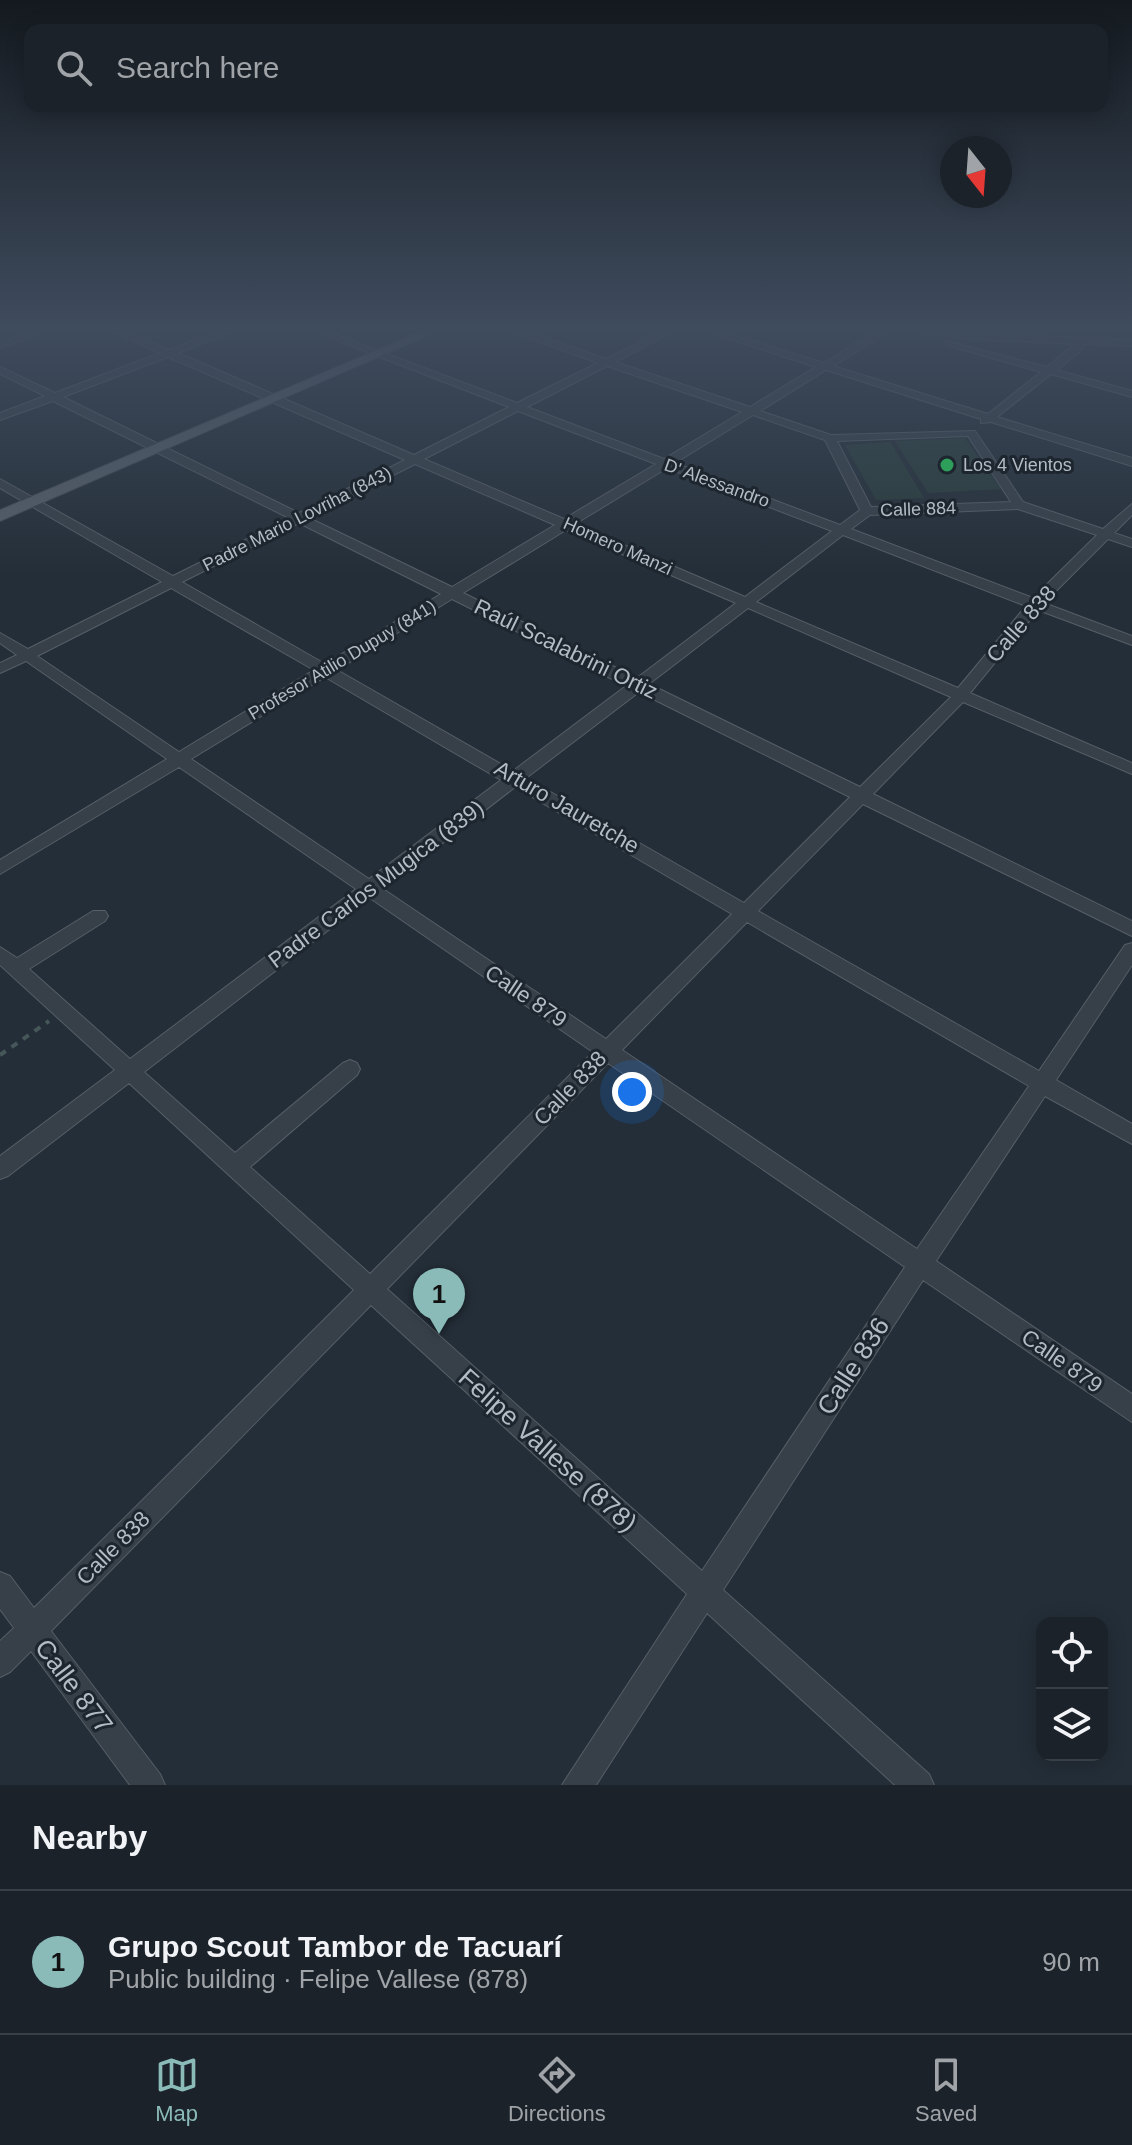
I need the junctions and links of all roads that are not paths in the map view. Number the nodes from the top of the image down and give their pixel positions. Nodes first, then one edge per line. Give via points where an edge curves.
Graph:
1 (23, 408) edge
2 (77, 408) edge
3 (249, 408) edge
4 (297, 408) edge
5 (515, 408) edge
6 (521, 408) edge
7 (739, 408) edge
8 (756, 408) edge
9 (964, 408) edge
10 (999, 408) edge
11 (750, 412) junction
12 (989, 416) junction
13 (0, 417) edge
14 (971, 433) junction
15 (830, 438) junction
16 (159, 447) junction
17 (415, 458) junction
18 (1132, 462) edge
19 (666, 464) junction
20 (0, 483) edge
21 (33, 502) junction
22 (1019, 505) junction
23 (1132, 508) edge
24 (867, 511) junction
25 (0, 516) edge
26 (299, 517) junction
27 (566, 524) junction
28 (841, 529) junction
29 (1106, 534) junction
30 (1132, 543) edge
31 (174, 582) junction
32 (453, 593) junction
33 (745, 602) junction
34 (1035, 604) junction
35 (0, 637) edge
36 (1132, 641) edge
37 (28, 655) junction
38 (0, 669) edge
39 (325, 669) junction
40 (637, 684) junction
41 (961, 695) junction
42 (180, 758) junction
43 (1132, 769) edge
44 (516, 777) junction
45 (862, 795) junction
46 (0, 868) edge
47 (370, 890) junction
48 (747, 912) junction
49 (99, 916) dead end
50 (1132, 929) edge
51 (1132, 950) edge
52 (8, 961) edge
53 (606, 1051) junction
54 (350, 1069) dead end
55 (127, 1072) junction
56 (1042, 1082) junction
57 (1132, 1135) edge
58 (235, 1166) junction
59 (0, 1169) edge
60 (921, 1263) junction
61 (371, 1291) junction
62 (1132, 1409) edge
63 (0, 1586) edge
64 (706, 1592) junction
65 (32, 1630) junction
66 (0, 1662) edge
67 (149, 1785) edge
68 (578, 1785) edge
69 (918, 1785) edge

1 - 13 street
2 - 16 street, Raúl Scalabrini Ortiz
3 - 16 main road
4 - 17 street, Homero Manzi
5 - 17 street, Padre Mario Lovriha (843)
6 - 19 street, D' Alessandro
7 - 11 street
8 - 11 street, Profesor Atilio Dupuy (841)
9 - 12 street
10 - 12 street
11 - 15 street
11 - 19 street, Profesor Atilio Dupuy (841)
12 - 14 street
12 - 18 street
14 - 15 street
14 - 22 street
15 - 24 street, Calle 884
16 - 21 main road
16 - 26 street, Raúl Scalabrini Ortiz
17 - 26 street, Padre Mario Lovriha (843)
17 - 27 street, Homero Manzi
19 - 27 street, Profesor Atilio Dupuy (841)
19 - 28 street, D' Alessandro
20 - 21 street, Arturo Jauretche
21 - 25 main road
21 - 31 street, Arturo Jauretche
22 - 24 street, Calle 884
22 - 29 street
23 - 29 street, Calle 838
24 - 28 street, Padre Carlos Mugica (839)
26 - 31 street, Padre Mario Lovriha (843)
26 - 32 street, Raúl Scalabrini Ortiz
27 - 32 street, Profesor Atilio Dupuy (841)
27 - 33 street, Homero Manzi
28 - 33 street, Padre Carlos Mugica (839)
28 - 34 street, D' Alessandro
29 - 30 street
29 - 34 street, Calle 838
31 - 37 street, Padre Mario Lovriha (843)
31 - 39 street, Arturo Jauretche
32 - 39 street, Profesor Atilio Dupuy (841)
32 - 40 street, Raúl Scalabrini Ortiz
33 - 40 street, Padre Carlos Mugica (839)
33 - 41 street, Homero Manzi
34 - 36 street, D' Alessandro
34 - 41 street, Calle 838
35 - 37 street, Calle 879
37 - 38 street, Padre Mario Lovriha (843)
37 - 42 street, Calle 879
39 - 42 street, Profesor Atilio Dupuy (841)
39 - 44 street, Arturo Jauretche
40 - 44 street, Padre Carlos Mugica (839)
40 - 45 street, Raúl Scalabrini Ortiz
41 - 43 street, Homero Manzi
41 - 45 street, Calle 838
42 - 46 street, Profesor Atilio Dupuy (841)
42 - 47 street, Calle 879
44 - 47 street, Padre Carlos Mugica (839)
44 - 48 street, Arturo Jauretche
45 - 48 street, Calle 838
45 - 50 street, Raúl Scalabrini Ortiz
47 - 53 street, Calle 879
47 - 55 street, Padre Carlos Mugica (839)
48 - 53 street, Calle 838
48 - 56 street, Arturo Jauretche
49 - 52 street
51 - 56 street, Calle 836
52 - 55 street, Felipe Vallese (878)
53 - 60 street, Calle 879
53 - 61 street, Calle 838
54 - 58 street
55 - 58 street, Felipe Vallese (878)
55 - 59 street, Padre Carlos Mugica (839)
56 - 57 street, Arturo Jauretche
56 - 60 street, Calle 836
58 - 61 street, Felipe Vallese (878)
60 - 62 street, Calle 879
60 - 64 street, Calle 836
61 - 64 street, Felipe Vallese (878)
61 - 65 street, Calle 838
63 - 65 street, Calle 877
64 - 68 street, Calle 836
64 - 69 street, Felipe Vallese (878)
65 - 66 street, Calle 838
65 - 67 street, Calle 877

